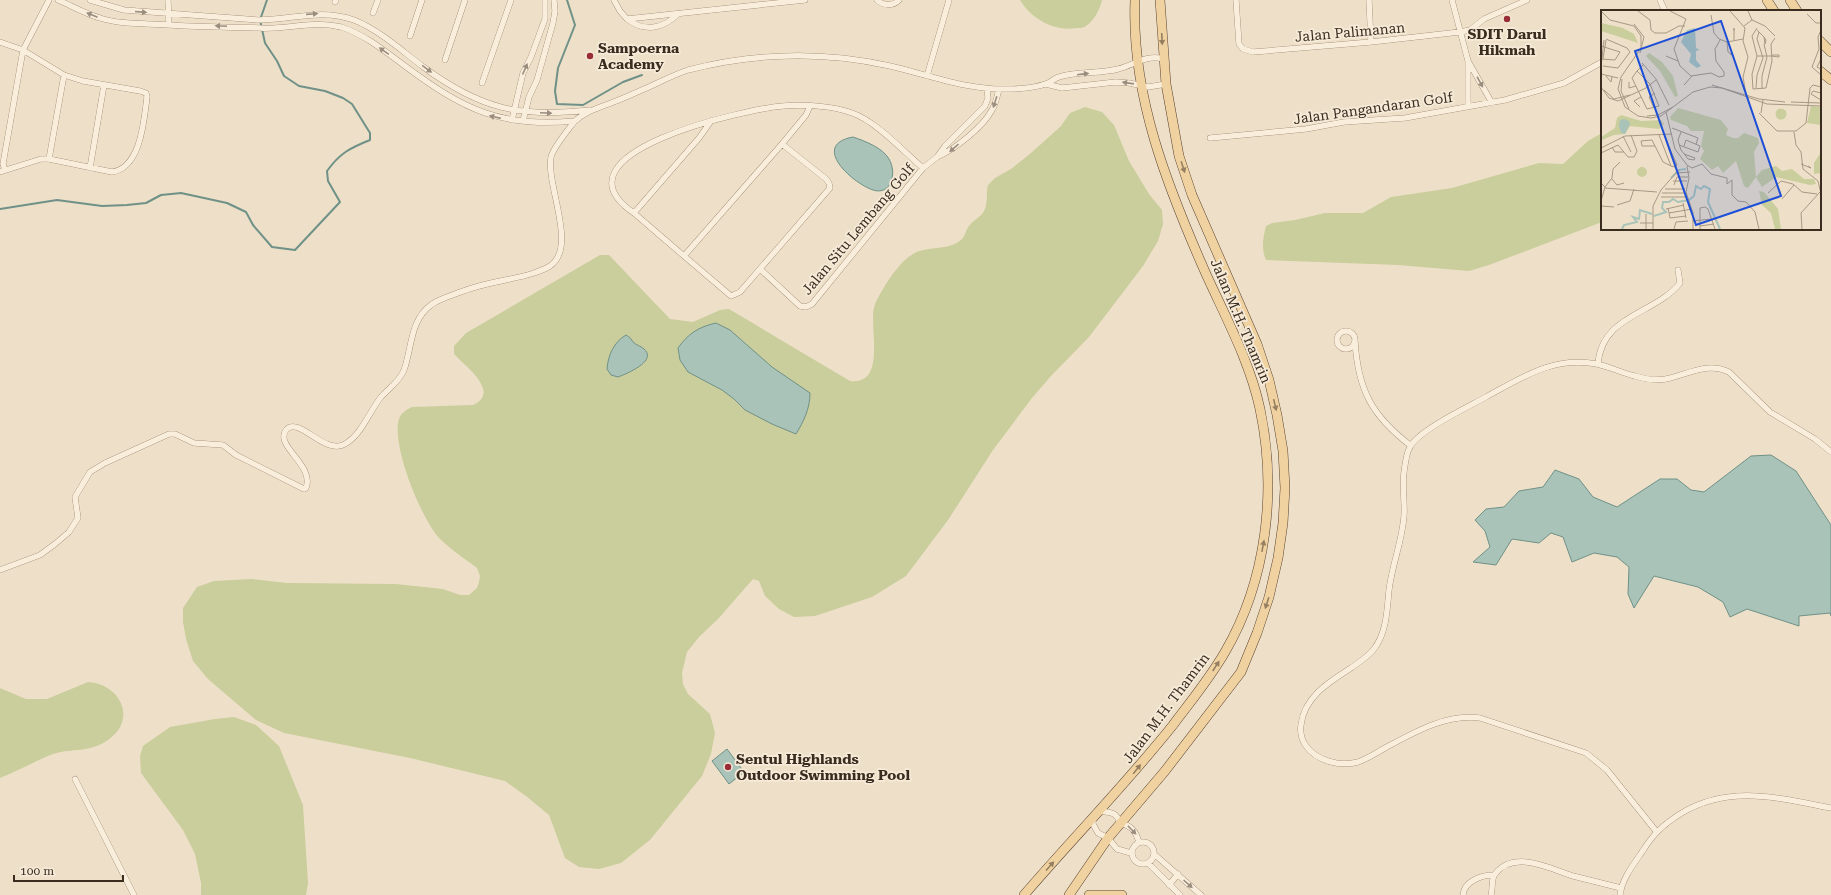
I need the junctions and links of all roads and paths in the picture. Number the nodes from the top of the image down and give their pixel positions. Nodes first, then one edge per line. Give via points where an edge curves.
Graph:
1 (48, 0) edge
2 (58, 0) edge
3 (90, 0) edge
4 (168, 0) edge
5 (378, 0) edge
6 (422, 0) edge
7 (466, 0) edge
8 (511, 0) edge
9 (545, 0) edge
10 (554, 0) edge
11 (614, 0) edge
12 (805, 0) edge
13 (877, 0) edge
14 (899, 0) edge
15 (949, 0) edge
16 (1135, 0) edge
17 (1160, 0) edge
18 (1236, 0) edge
19 (1369, 0) edge
20 (1452, 0) edge
21 (1527, 0) edge
22 (1660, 0) edge
23 (1767, 0) edge
24 (1790, 0) edge
25 (1665, 10) edge
26 (1773, 10) edge
27 (1797, 10) edge
28 (168, 13) junction
29 (373, 13) dead end
30 (679, 13) junction
31 (627, 19) junction
32 (169, 24) junction
33 (1460, 32) junction
34 (410, 36) dead end
35 (0, 42) edge
36 (1371, 42) junction
37 (23, 50) junction
38 (531, 57) junction
39 (1163, 59) junction
40 (445, 60) dead end
41 (542, 60) junction
42 (1468, 61) junction
43 (1138, 63) junction
44 (1601, 63) edge
45 (1822, 72) edge
46 (64, 75) junction
47 (927, 76) junction
48 (1831, 80) edge
49 (482, 83) dead end
50 (1046, 84) junction
51 (1166, 84) junction
52 (104, 85) junction
53 (1142, 86) junction
54 (988, 89) junction
55 (999, 89) junction
56 (519, 94) junction
57 (529, 97) junction
58 (1492, 103) junction
59 (810, 106) junction
60 (1468, 107) junction
61 (515, 110) junction
62 (592, 110) junction
63 (525, 112) junction
64 (512, 120) junction
65 (523, 121) junction
66 (575, 121) junction
67 (711, 121) junction
68 (967, 123) junction
69 (973, 131) junction
70 (1210, 138) dead end
71 (782, 144) junction
72 (937, 157) junction
73 (49, 159) junction
74 (90, 168) junction
75 (923, 168) junction
76 (3, 171) edge
77 (634, 213) junction
78 (684, 256) junction
79 (760, 269) junction
80 (1678, 270) dead end
81 (1356, 341) dead end
82 (1598, 364) junction
83 (1410, 445) junction
84 (1831, 452) edge
85 (0, 570) edge
86 (75, 779) dead end
87 (1831, 808) edge
88 (1096, 815) junction
89 (1120, 823) junction
90 (1656, 831) junction
91 (1108, 838) junction
92 (1139, 843) junction
93 (1132, 853) junction
94 (1154, 854) junction
95 (1148, 863) junction
96 (1178, 874) junction
97 (1494, 875) junction
98 (1169, 885) junction
99 (1621, 888) junction
100 (134, 895) edge
101 (1024, 895) edge
102 (1069, 895) edge
103 (1089, 895) edge
104 (1122, 895) edge
105 (1180, 895) edge
106 (1201, 895) edge
107 (1463, 895) edge
108 (1491, 895) edge
109 (1620, 895) edge

1 - 37 street
32 -> 2 street via 130,23 99,18
3 -> 28 street via 124,10
4 - 28 street
5 - 29 street
6 - 34 street
7 - 40 street
8 - 49 street
9 - 38 street via 545,19
10 - 41 street via 554,16
11 - 31 street
12 - 30 street
13 - 14 street via 889,4
15 - 47 street
16 - 43 main road, Jalan M.H. Thamrin
17 -> 39 main road, Jalan M.H. Thamrin
18 - 36 street, Jalan Palimanan via 1239,44 1243,49 1252,52
19 - 36 street
20 - 33 street
21 - 33 street, Jalan Palimanan via 1484,19 1470,30
22 - 25 street
23 - 26 main road
24 - 27 main road
28 - 32 street
28 -> 61 street via 258,20 323,14 354,20 392,43 469,97
30 - 31 street
30 - 31 street via 666,24 650,28
64 -> 32 street via 490,116 470,108 424,80 380,48 342,28 322,24 260,28
33 - 36 street, Jalan Palimanan
33 - 42 street
35 - 37 street
37 - 46 street
37 - 76 street
38 - 41 street
56 -> 38 street via 523,73
39 - 43 street via 1150,57
39 - 51 main road, Jalan M.H. Thamrin
41 - 57 street
42 -> 58 street
42 - 60 street
50 -> 43 street via 1059,77 1114,70
43 - 53 main road, Jalan M.H. Thamrin
44 - 58 street, Jalan Pangandaran Golf via 1564,83
45 - 48 main road
46 - 52 street
46 - 73 street
47 - 54 street via 958,85
47 - 62 street via 850,58 779,56 736,60 686,71
53 -> 50 street via 1116,82 1062,88
50 - 55 street
51 - 53 street
51 -> 89 main road, Jalan M.H. Thamrin via 1180,156 1192,195 1239,301 1269,380 1282,451 1284,523 1269,597 1241,672 1165,771
52 - 74 street
52 - 74 street via 146,93 147,97 138,149 134,157 116,172
88 -> 53 main road, Jalan M.H. Thamrin via 1200,691 1226,651 1242,618 1255,581 1267,520 1266,444 1252,379 1168,183 1152,133
54 - 55 street
54 - 68 street, Jalan Situ Lembang Golf via 985,106
55 -> 69 street, Jalan Situ Lembang Golf via 993,109
56 - 57 street
56 - 61 street
57 - 63 street
58 - 60 street, Jalan Pangandaran Golf
59 - 67 street via 764,108
59 - 71 street
59 - 75 street via 842,110 861,116
60 - 70 street, Jalan Pangandaran Golf via 1406,118 1344,122 1306,129
61 - 63 street
61 - 64 street
63 -> 62 street
62 - 66 street
63 - 65 street
64 - 65 street
65 - 66 street
66 - 85 street via 551,156 554,196 562,238 557,260 550,266 525,276 462,291 431,305 424,311 414,331 401,376 383,395 354,436 343,446 334,447 323,443 297,427 286,430 284,434 287,447 308,476 306,488 236,455 223,445 194,443 175,434 169,434 104,463 90,472 75,496 78,518 70,532 40,555
67 - 77 street
67 - 77 street via 659,139 629,156 617,167 612,183 614,195
68 - 69 street
68 - 72 street, Jalan Situ Lembang Golf
69 -> 72 street, Jalan Situ Lembang Golf via 950,152
71 - 78 street
71 - 79 street via 826,179 830,188
72 - 75 street, Jalan Situ Lembang Golf
73 - 74 street
73 - 76 street via 41,159
75 - 79 street, Jalan Situ Lembang Golf via 809,306 800,306
77 - 78 street
78 - 79 street via 731,296 738,294
80 - 82 street via 1680,283 1673,291 1624,320 1611,332 1603,343
81 - 83 street via 1360,378 1367,400 1387,426
82 - 83 street via 1567,362 1546,366 1446,418
82 - 84 street via 1629,375 1655,380 1705,368 1722,369 1729,372 1770,412 1815,439
83 - 90 street via 1404,471 1402,534 1392,573 1381,637 1366,658 1311,698 1301,721 1300,734 1306,746 1331,762 1359,762 1401,739 1440,722 1462,717 1480,718 1586,753 1607,770
86 - 100 street
87 - 90 street via 1770,797 1730,796 1699,803
88 - 89 street via 1115,814
88 - 91 street via 1094,824 1098,833
101 -> 88 main road, Jalan M.H. Thamrin
89 - 91 main road, Jalan M.H. Thamrin
89 -> 92 street via 1133,828
90 - 99 street via 1632,866
91 - 93 street via 1117,849
91 - 102 main road, Jalan M.H. Thamrin
92 - 93 street via 1135,845
92 - 94 street via 1150,844
93 - 95 street via 1138,864
94 - 95 street
94 - 96 street
95 - 98 street
96 - 98 street
96 -> 106 street
97 - 99 street via 1509,865 1527,862
97 - 107 street via 1477,879 1466,887
97 - 108 street
98 - 105 street
99 - 109 street
103 - 104 main road

